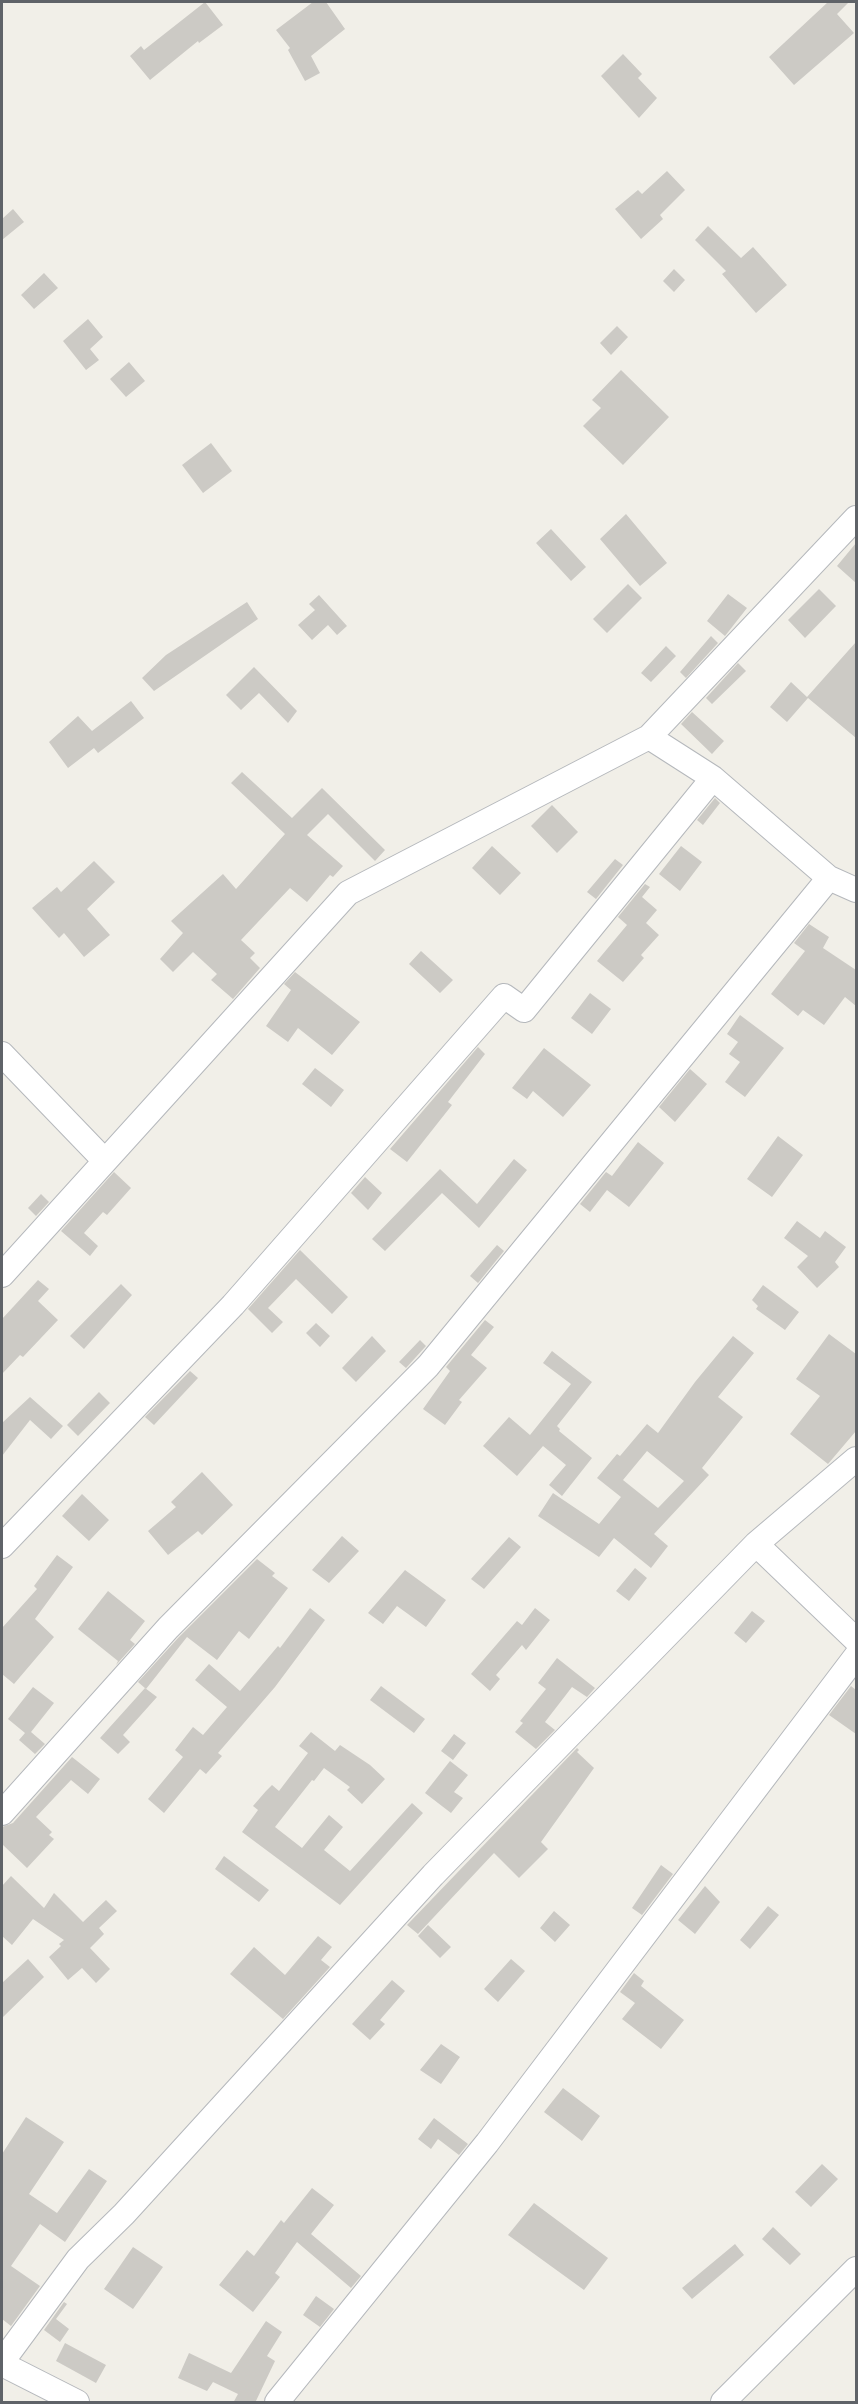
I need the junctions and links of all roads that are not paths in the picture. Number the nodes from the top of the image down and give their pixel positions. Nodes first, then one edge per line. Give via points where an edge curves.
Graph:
1 (856, 518) edge
2 (649, 737) junction
3 (713, 778) junction
4 (829, 878) junction
5 (856, 890) edge
6 (2, 1054) edge
7 (104, 1160) junction
8 (2, 1275) edge
9 (856, 1459) edge
10 (756, 1544) junction
11 (2, 1546) edge
12 (856, 1640) edge
13 (856, 1656) edge
14 (2, 1813) edge
15 (856, 2269) edge
16 (2, 2363) edge
17 (77, 2403) edge
18 (276, 2403) edge
19 (723, 2403) edge

1 - 2 street
2 - 3 street
2 - 7 street via 348,893
3 - 4 street
3 - 11 street via 524,1010 504,996 233,1305
4 - 5 street
4 - 14 street via 428,1366 168,1628
6 - 7 street
7 - 8 street
9 - 10 street
10 - 12 street
10 - 16 street via 433,1875 124,2214 78,2259
13 - 18 street via 487,2143
15 - 19 street
16 - 17 street

